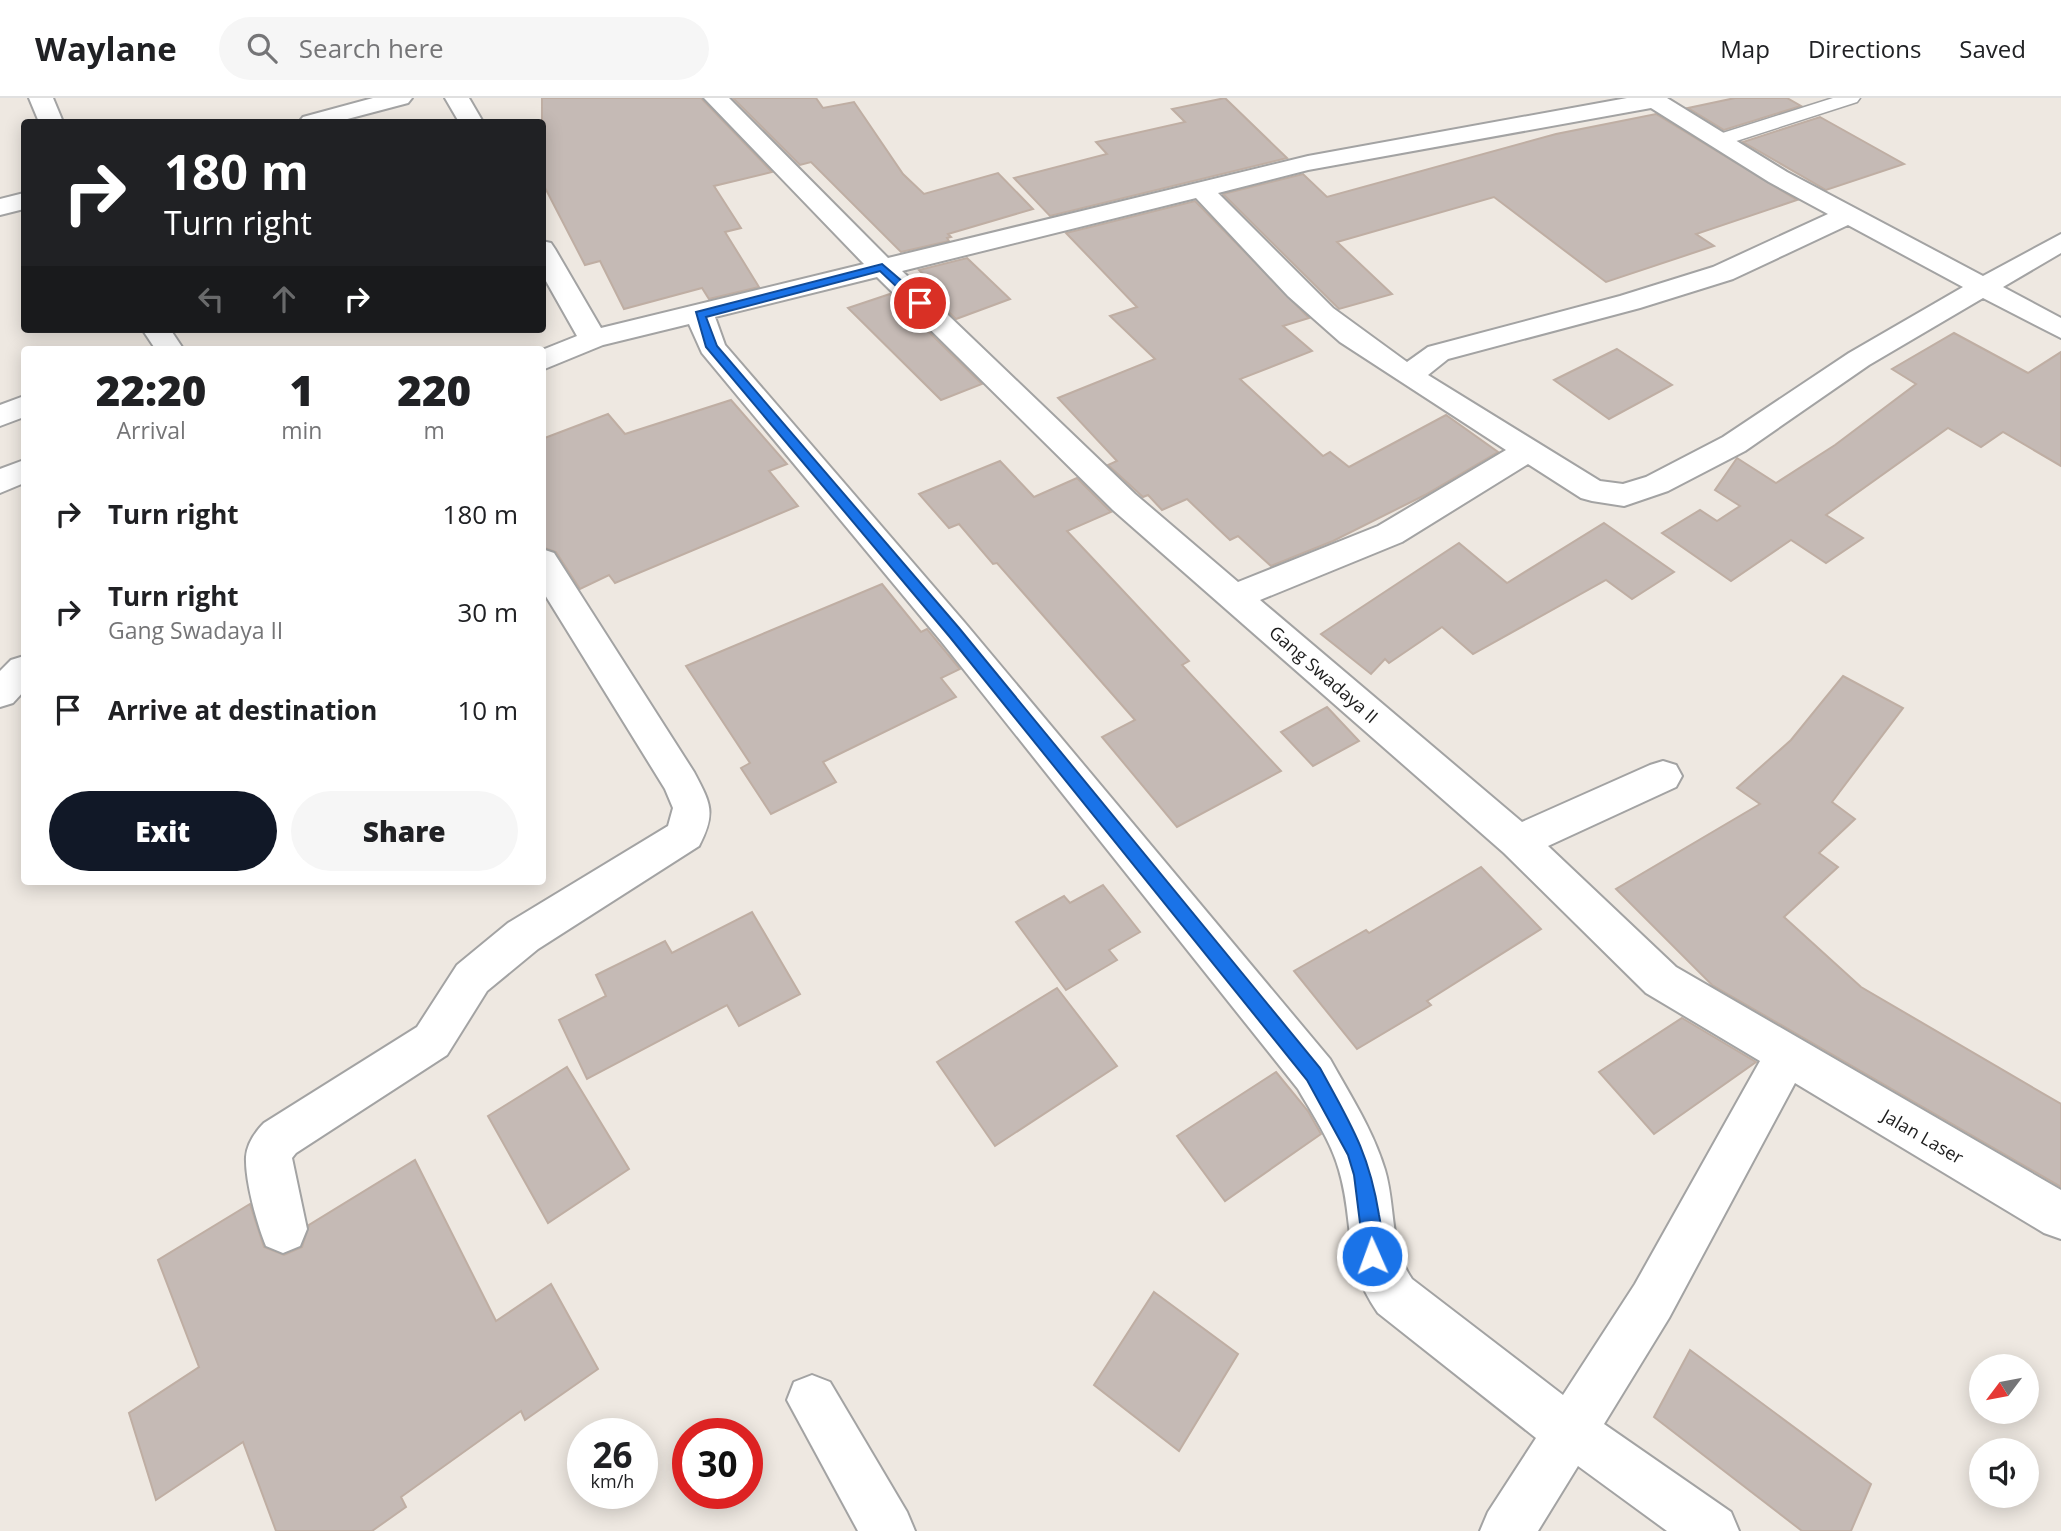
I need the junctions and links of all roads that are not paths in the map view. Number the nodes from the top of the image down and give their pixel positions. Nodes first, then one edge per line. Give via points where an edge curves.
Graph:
1 (41, 98) edge
2 (400, 98) edge
3 (457, 98) edge
4 (716, 98) edge
5 (1851, 98) edge
6 (1653, 99) edge
7 (50, 119) edge
8 (322, 119) edge
9 (469, 119) edge
10 (1720, 140) junction
11 (1200, 188) junction
12 (21, 202) edge
13 (0, 207) edge
14 (1848, 215) junction
15 (2061, 242) edge
16 (546, 256) edge
17 (882, 267) junction
18 (1982, 288) junction
19 (700, 315) junction
20 (2061, 329) edge
21 (593, 339) junction
22 (546, 358) edge
23 (1408, 376) junction
24 (21, 407) edge
25 (0, 416) edge
26 (1526, 452) junction
27 (21, 472) edge
28 (0, 482) edge
29 (546, 568) edge
30 (1234, 597) junction
31 (21, 672) edge
32 (0, 692) edge
33 (1663, 776) dead end
34 (1518, 842) junction
35 (1786, 1056) junction
36 (2061, 1216) edge
37 (283, 1229) dead end
38 (812, 1400) dead end
39 (1569, 1432) junction
40 (888, 1531) edge
41 (1507, 1531) edge
42 (1712, 1531) edge

1 - 7 street
2 - 8 street
3 - 9 street
4 - 17 street, Gang Swadaya II
5 - 10 lane
6 - 10 street
6 - 11 street via 1308,163
10 - 14 street
11 - 17 street
11 - 23 street via 1272,266 1342,332
12 - 13 street
14 - 18 street
14 - 23 street via 1723,273 1438,353
15 - 18 street
16 - 21 street
17 - 19 street
17 - 30 street, Gang Swadaya II via 1124,502
18 - 20 street
18 - 26 street via 1859,359 1734,444 1657,484 1624,495 1592,490
19 - 21 street
19 - 39 street via 712,347 954,632 1314,1074 1364,1175 1374,1239 1372,1256 1380,1279 1395,1296
21 - 22 street
23 - 26 street
24 - 25 street
26 - 30 street via 1390,534
27 - 28 street
29 - 37 street via 681,783 692,808 685,835 523,936 472,978 432,1041 280,1138 269,1158
30 - 34 street, Gang Swadaya II
31 - 32 street
33 - 34 street
34 - 35 street, Gang Swadaya II via 1661,980
35 - 36 street, Jalan Laser
35 - 39 street via 1652,1301
38 - 40 street
39 - 41 street
39 - 42 street

